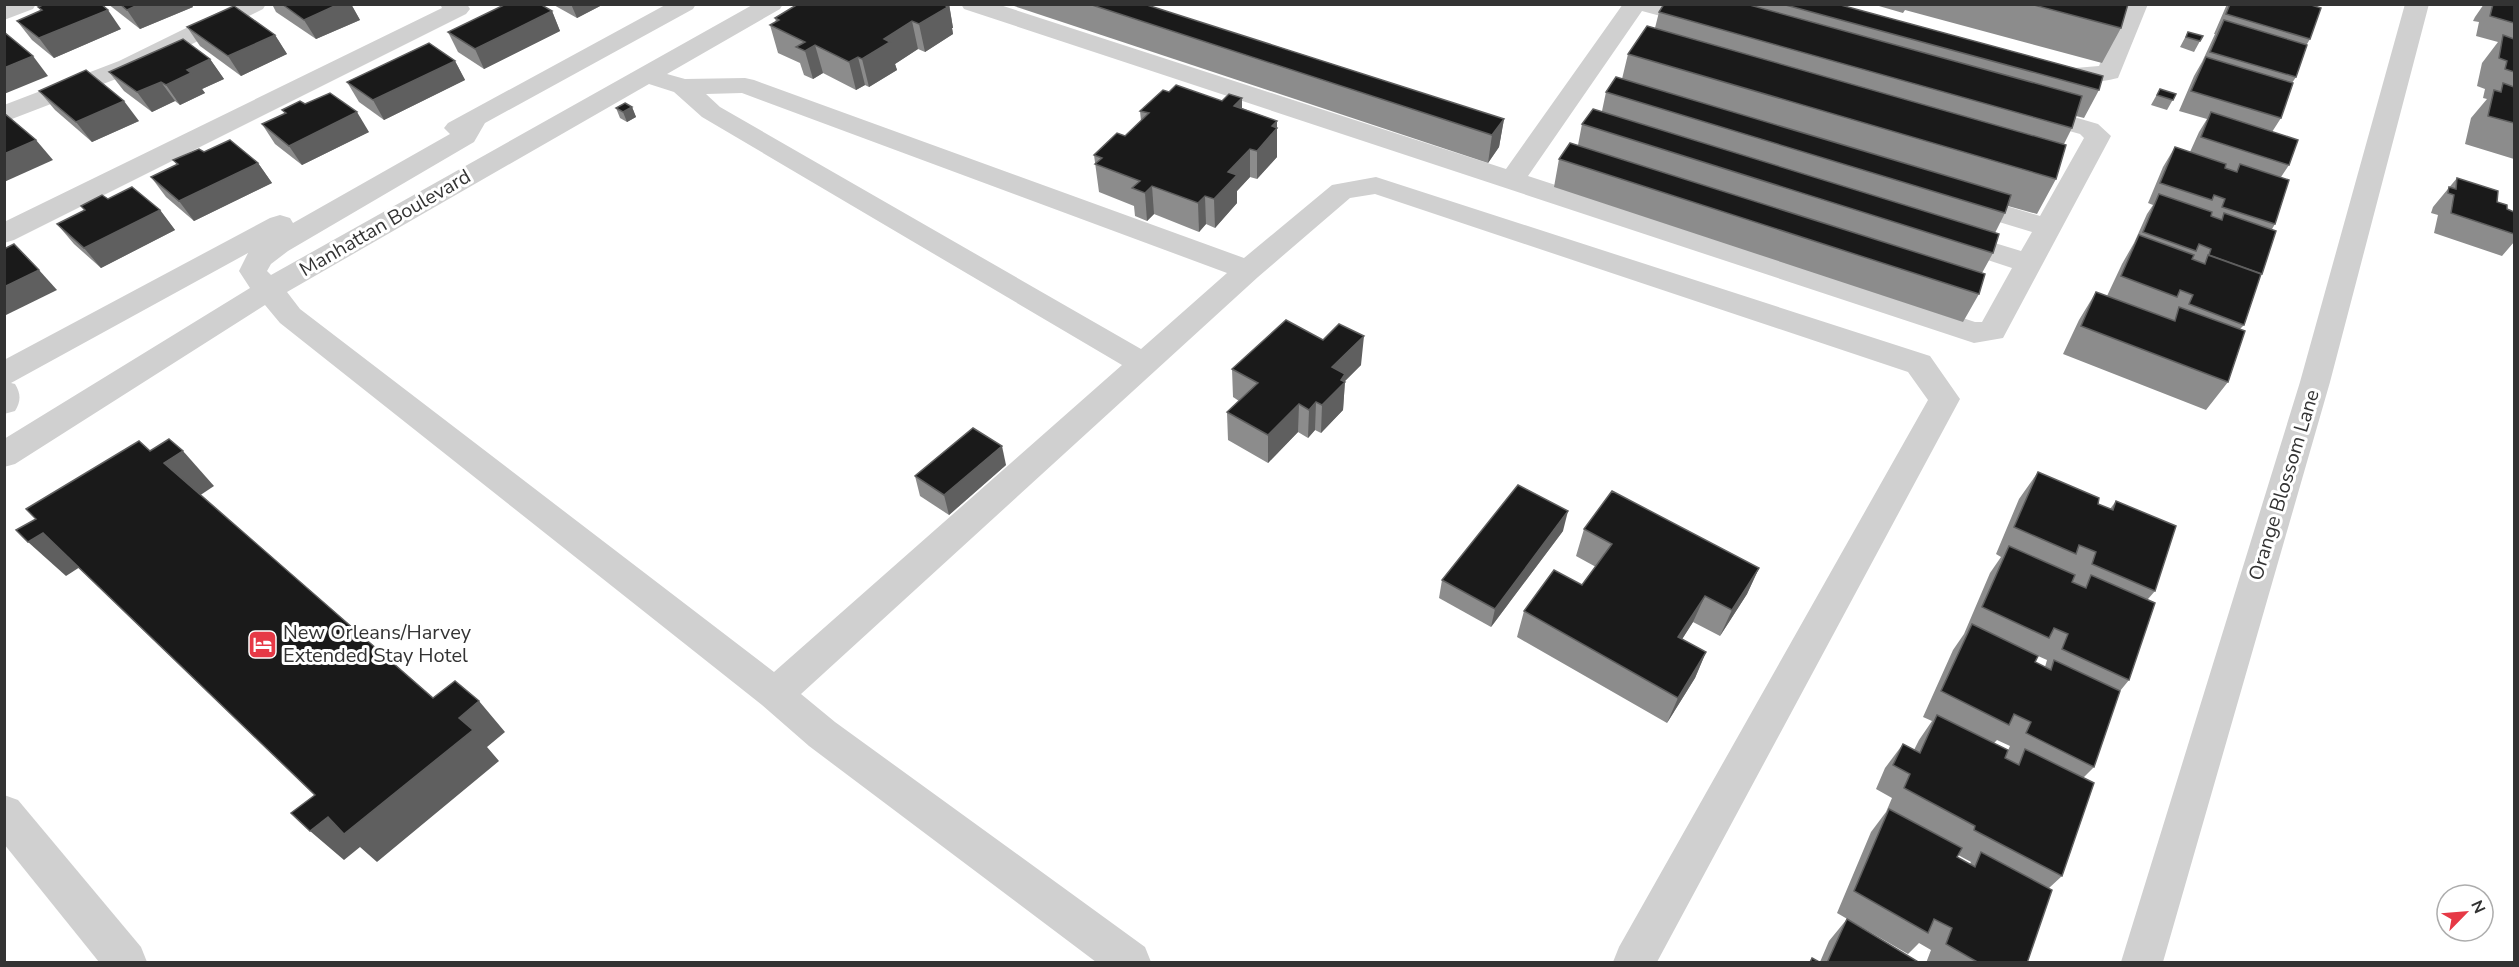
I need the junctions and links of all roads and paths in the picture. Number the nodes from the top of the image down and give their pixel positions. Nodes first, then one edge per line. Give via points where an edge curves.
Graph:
1 (25, 4) edge
2 (255, 4) edge
3 (451, 4) edge
4 (685, 4) edge
5 (737, 4) edge
6 (772, 4) edge
7 (972, 4) edge
8 (1635, 4) edge
9 (1646, 4) edge
10 (2137, 4) edge
11 (2418, 4) edge
12 (4, 13) edge
13 (1725, 27) edge
14 (2030, 63) edge
15 (654, 71) junction
16 (683, 87) junction
17 (2009, 106) edge
18 (4, 114) edge
19 (822, 114) junction
20 (475, 118) junction
21 (773, 148) junction
22 (1512, 180) junction
23 (1945, 197) edge
24 (2048, 228) junction
25 (1927, 231) edge
26 (4, 234) edge
27 (2028, 263) junction
28 (1248, 270) junction
29 (269, 289) junction
30 (1142, 363) junction
31 (4, 374) edge
32 (4, 392) edge
33 (4, 403) edge
34 (4, 455) edge
35 (775, 694) junction
36 (4, 813) edge
37 (126, 963) edge
38 (1130, 963) edge
39 (1634, 963) edge
40 (2142, 963) edge

1 - 12 street
2 - 18 street via 128,66
3 - 26 street via 458,9
4 - 20 street
5 - 15 street via 673,43
6 - 15 street, Manhattan Boulevard
7 - 22 street
8 - 22 street via 1622,46 1546,152
9 - 13 street
10 - 14 street via 2109,73 2074,76
11 - 40 street, Orange Blossom Lane via 2314,382
15 - 16 street
15 - 29 street, Manhattan Boulevard
16 - 19 street via 745,86
16 - 21 street via 711,112
17 - 24 street via 2089,129 2098,136 2064,174
19 - 21 street
19 - 28 street
20 - 29 street via 465,136 265,254 253,271
20 - 31 street
21 - 30 street
22 - 27 street via 1974,333 1992,331 1996,298
23 - 24 street
24 - 27 street
25 - 27 street
28 - 30 street
28 - 39 street via 1342,191 1376,185 1919,364 1944,399
29 - 34 street, Manhattan Boulevard
29 - 35 street via 290,316
30 - 35 street
32 - 33 street
35 - 38 street via 822,734
36 - 37 street

